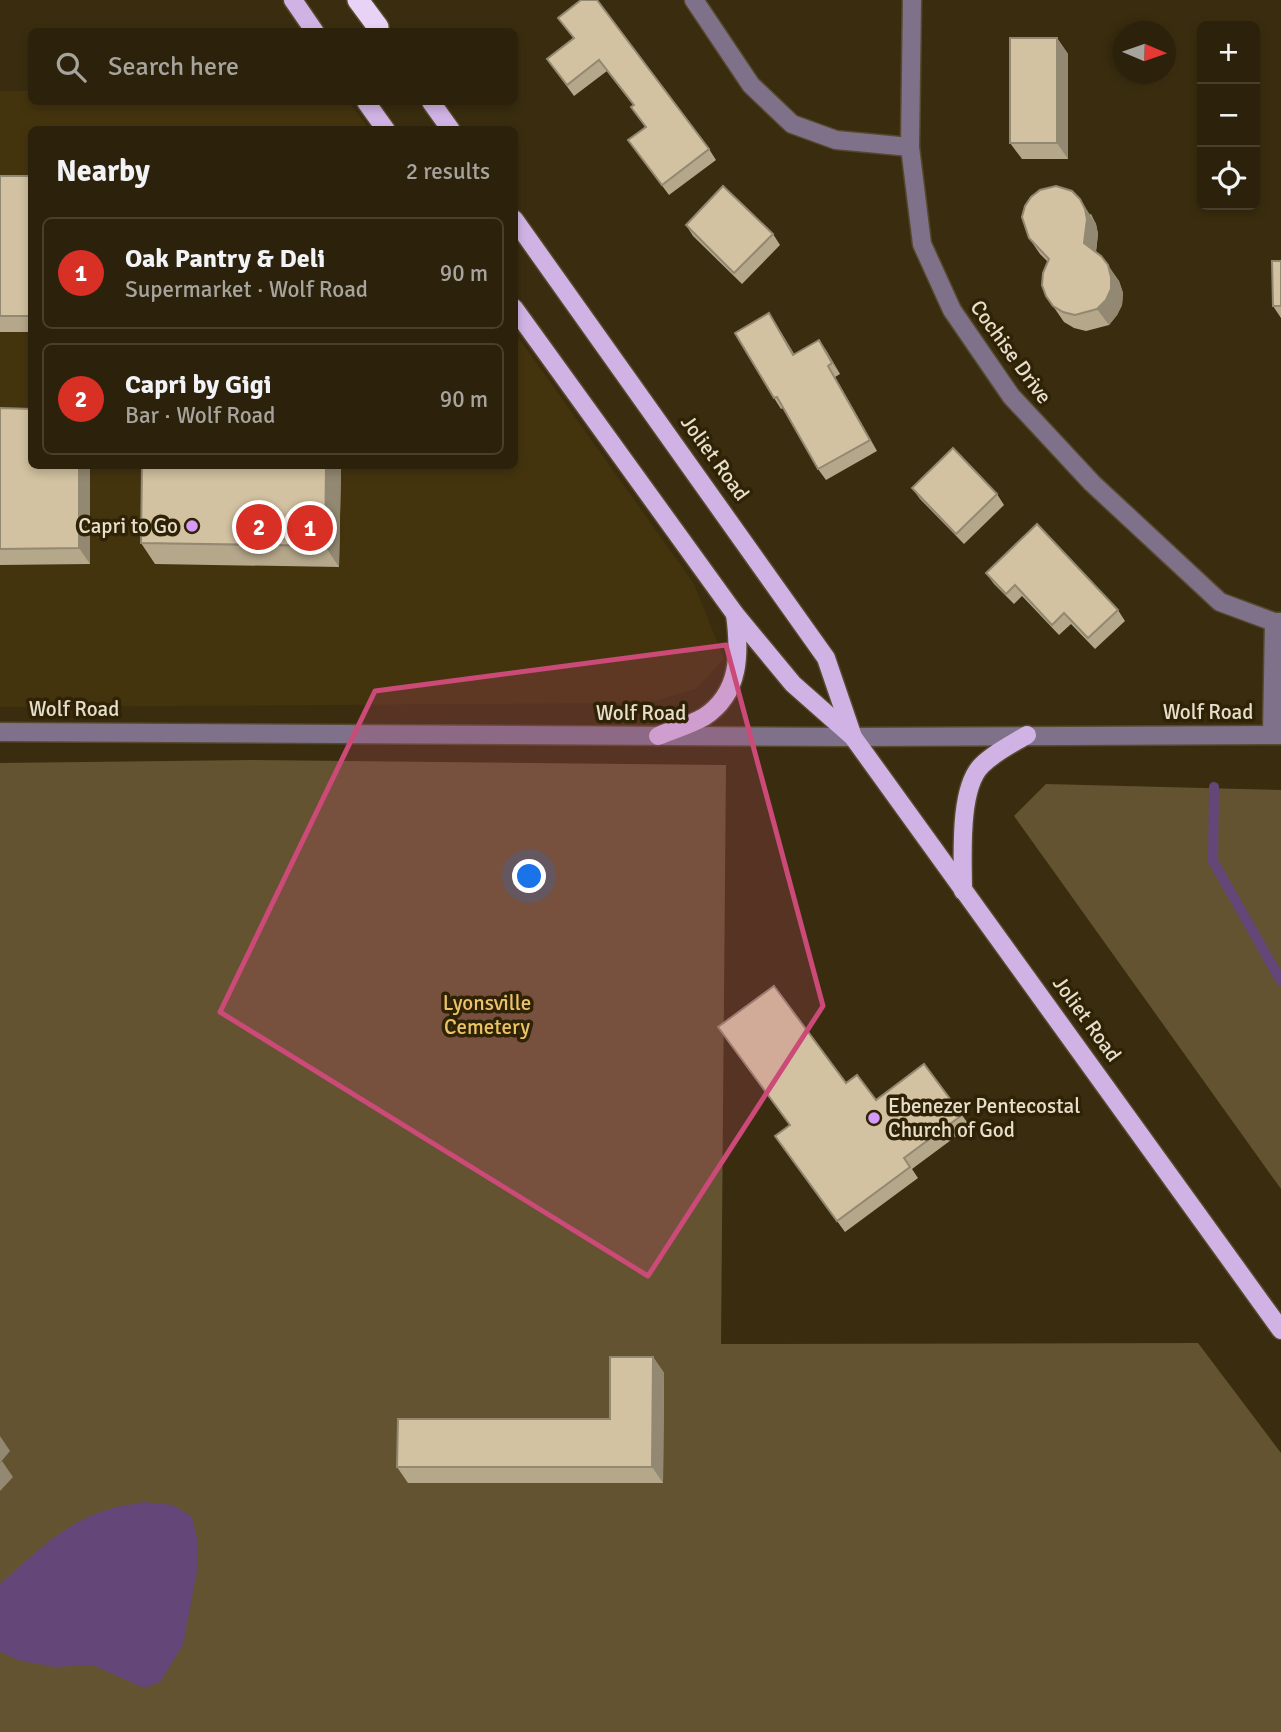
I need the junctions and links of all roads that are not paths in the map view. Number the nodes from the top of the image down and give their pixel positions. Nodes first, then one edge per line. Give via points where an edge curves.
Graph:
1 (293, 0) edge
2 (358, 0) edge
3 (694, 0) edge
4 (912, 0) edge
5 (312, 28) edge
6 (378, 28) edge
7 (368, 105) edge
8 (433, 105) edge
9 (383, 126) edge
10 (448, 126) edge
11 (910, 147) junction
12 (518, 225) edge
13 (518, 314) edge
14 (735, 614) junction
15 (1277, 622) edge
16 (0, 732) edge
17 (1027, 735) junction
18 (1276, 735) edge
19 (658, 736) junction
20 (853, 737) junction
21 (963, 891) junction
22 (1281, 1330) edge

1 - 5 main road
2 - 6 highway
3 - 11 street via 751,85 792,124 836,140
4 - 11 street, Cochise Drive
7 - 9 main road
8 - 10 main road
11 - 15 street, Cochise Drive via 922,244 951,310 1011,396 1092,483 1220,601
12 - 20 main road, Joliet Road via 826,658
13 - 14 main road, Joliet Road
14 - 19 main road via 738,663 727,693 705,716
14 - 20 main road, Joliet Road via 793,684
15 - 18 street, Cochise Drive
16 - 19 street, Wolf Road
17 - 18 street, Wolf Road
17 - 20 street, Wolf Road
17 - 21 main road via 980,766 968,792
19 - 20 street, Wolf Road
20 - 21 main road, Joliet Road
21 - 22 main road, Joliet Road

